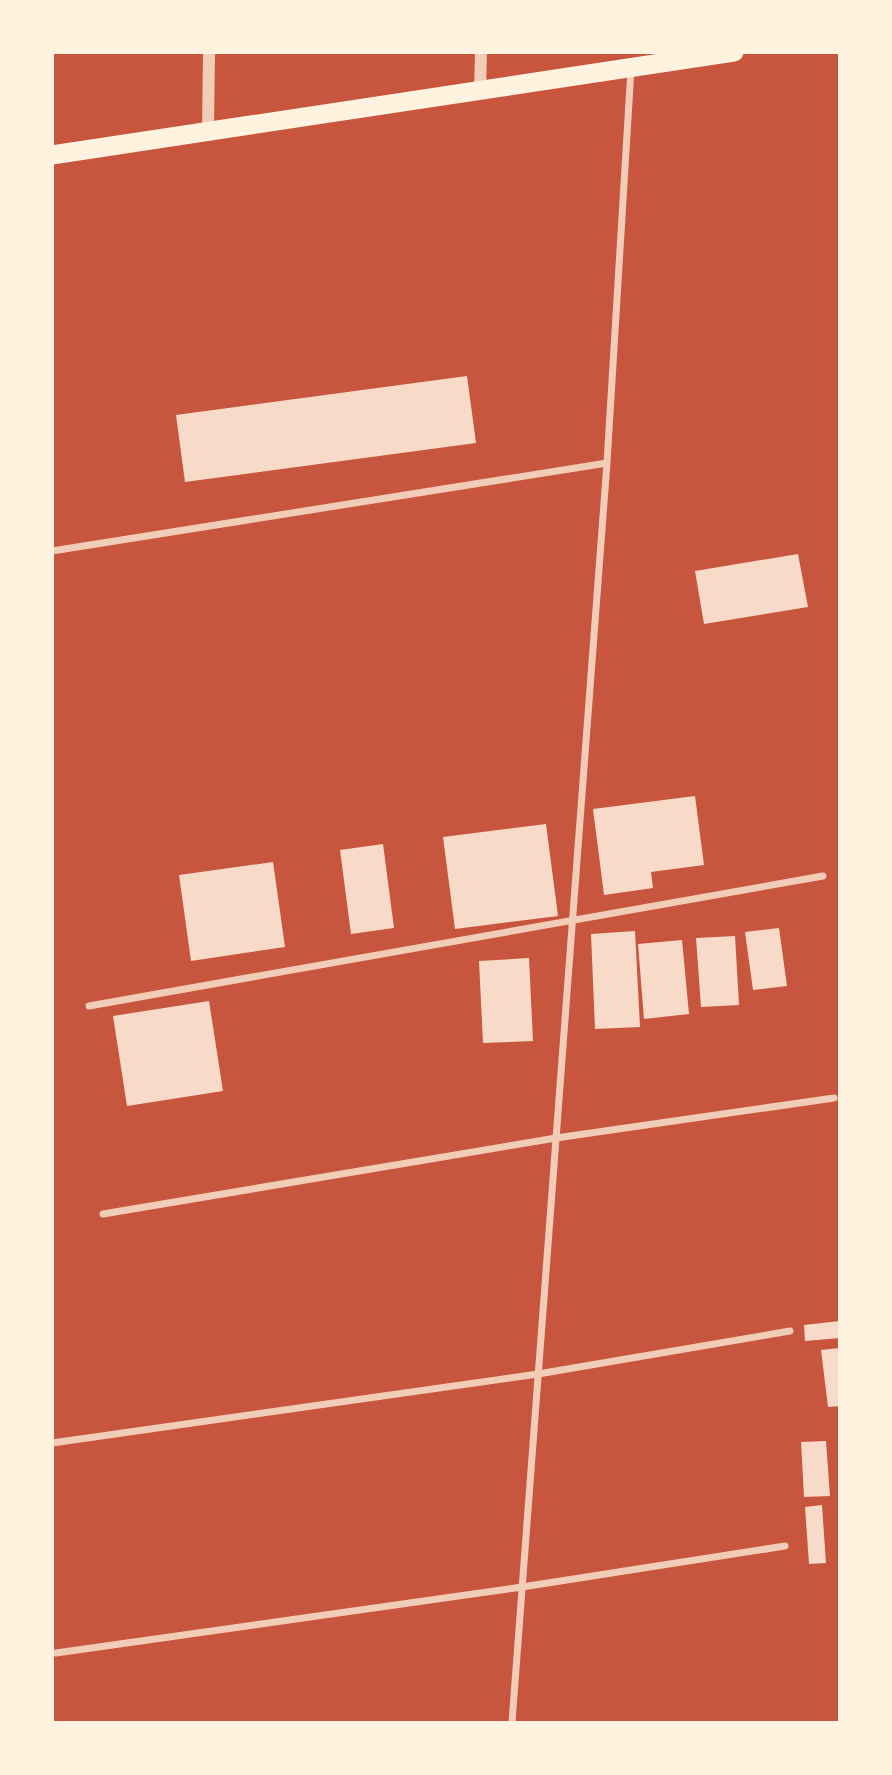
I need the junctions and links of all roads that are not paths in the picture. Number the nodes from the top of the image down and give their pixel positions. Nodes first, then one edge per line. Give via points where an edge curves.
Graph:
1 (208, 52) edge
2 (481, 52) edge
3 (734, 52) edge
4 (631, 68) junction
5 (480, 91) junction
6 (208, 131) junction
7 (52, 155) edge
8 (607, 463) junction
9 (52, 551) edge
10 (823, 876) dead end
11 (572, 921) junction
12 (89, 1006) dead end
13 (834, 1098) dead end
14 (556, 1138) junction
15 (103, 1214) dead end
16 (790, 1331) dead end
17 (538, 1374) junction
18 (52, 1443) edge
19 (785, 1546) dead end
20 (522, 1587) junction
21 (57, 1653) dead end
22 (512, 1723) edge

1 - 6 street
2 - 5 street
3 - 4 highway
4 - 5 highway
4 - 8 street
5 - 6 highway
6 - 7 highway
8 - 9 street
8 - 11 street
10 - 11 street
11 - 12 street
11 - 14 street
13 - 14 street
14 - 15 street
14 - 17 street
16 - 17 street
17 - 18 street
17 - 20 street
19 - 20 street
20 - 21 street
20 - 22 street

